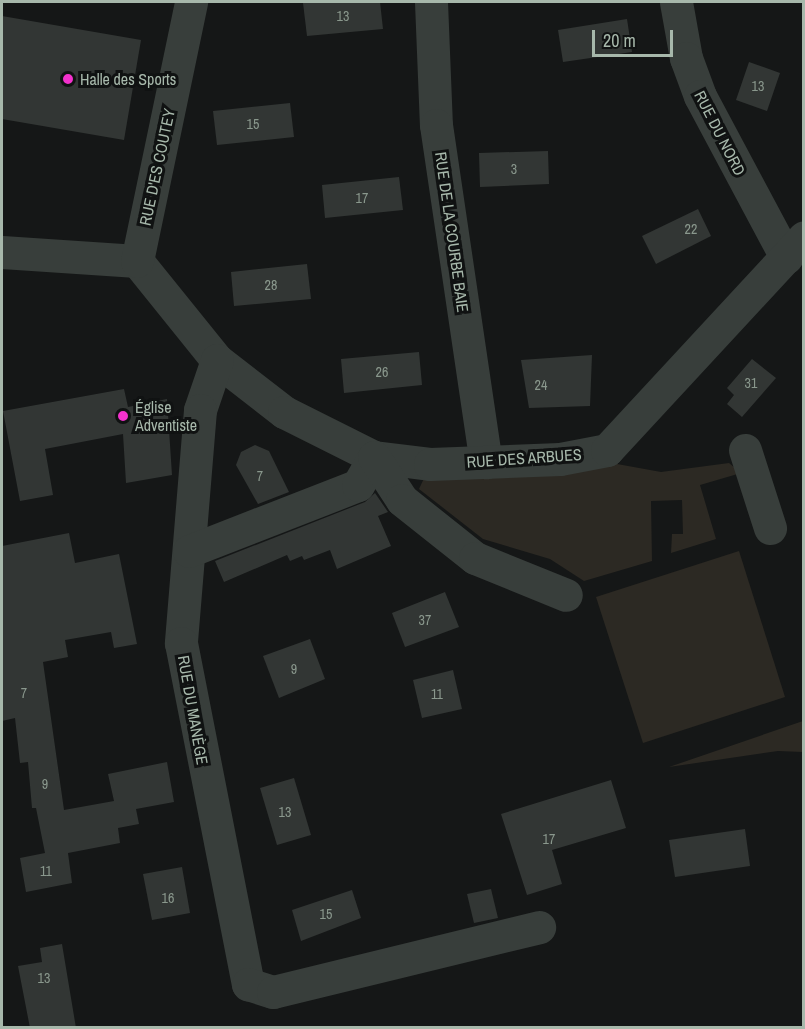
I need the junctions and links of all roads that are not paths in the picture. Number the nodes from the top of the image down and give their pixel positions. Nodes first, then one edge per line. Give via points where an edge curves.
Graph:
1 (191, 2) edge
2 (431, 2) edge
3 (676, 2) edge
4 (795, 247) edge
5 (2, 252) edge
6 (137, 261) junction
7 (217, 360) junction
8 (745, 450) dead end
9 (374, 457) junction
10 (486, 462) junction
11 (770, 528) dead end
12 (189, 551) junction
13 (566, 595) dead end
14 (539, 927) dead end

1 - 6 street, RUE D'ES COUTEY
2 - 10 street, RUE DE LA COURBE BAIE via 436,124
3 - 4 street, RUE DU NORD via 686,58 700,96
4 - 10 street, RUE DES ARBUES via 607,450 561,459
5 - 6 street
6 - 7 street
7 - 9 street, RUE DES ARBUES via 284,412
7 - 12 street, RUE DU MANÈGE via 200,410
8 - 11 street
9 - 10 street, RUE DES ARBUES via 430,464
9 - 12 street via 358,485
9 - 13 street via 402,500 475,558
12 - 14 street, RUE DU MANÈGE via 181,643 248,984 273,993

